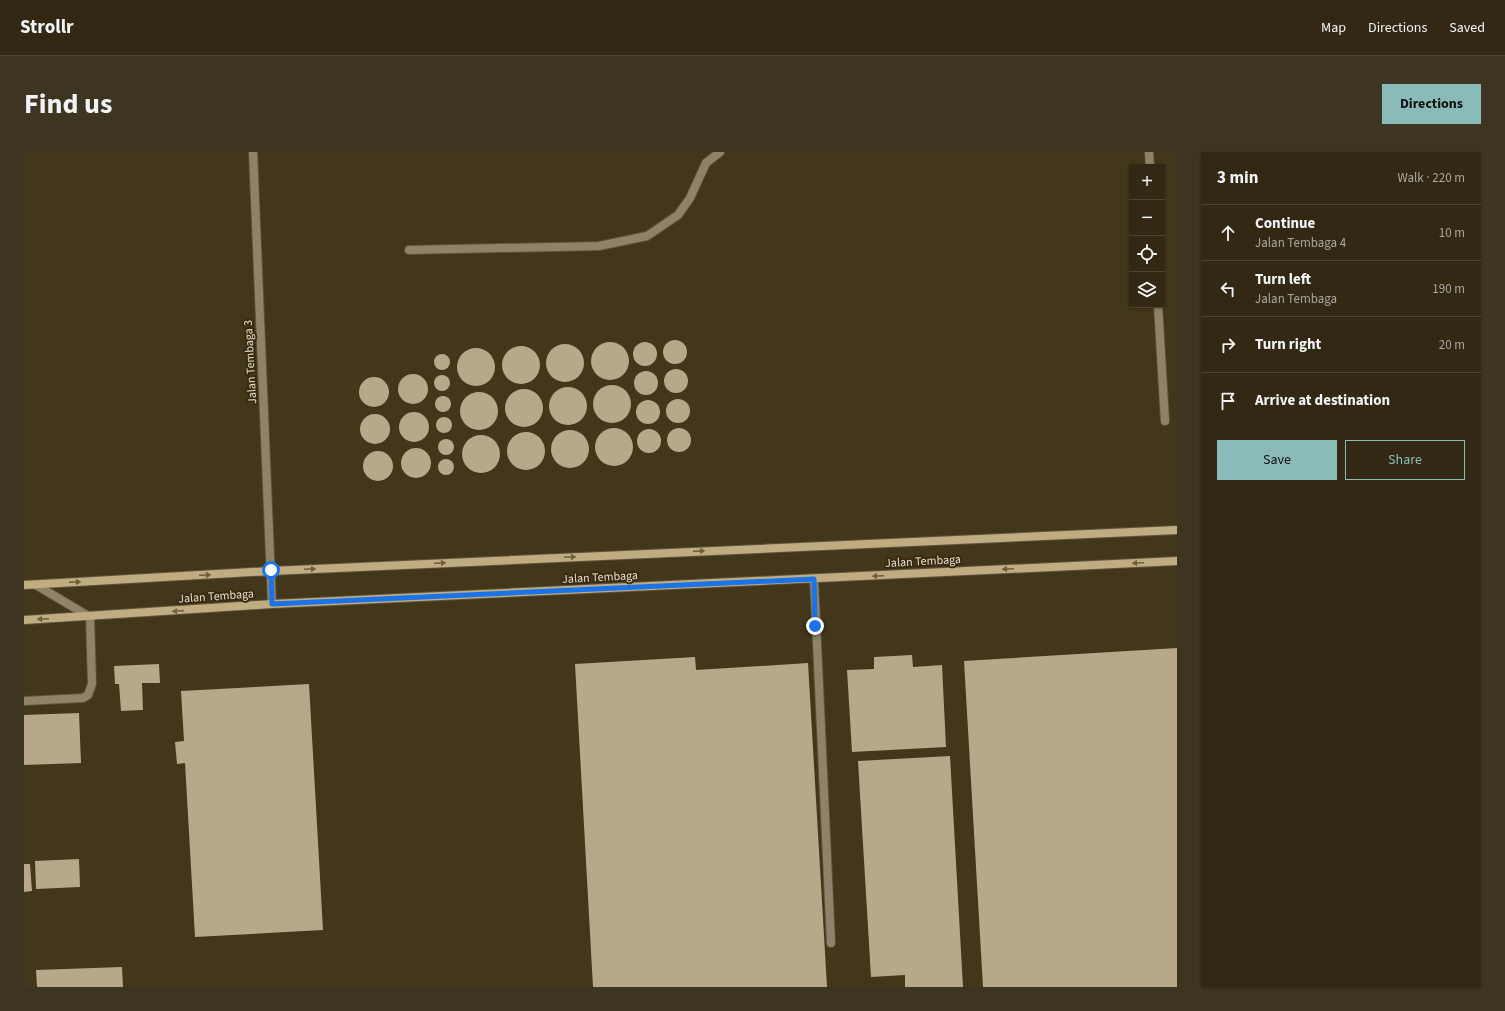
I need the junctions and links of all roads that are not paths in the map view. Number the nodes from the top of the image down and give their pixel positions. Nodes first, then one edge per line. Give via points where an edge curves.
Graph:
1 (253, 152) edge
2 (720, 152) edge
3 (1150, 152) edge
4 (1150, 164) edge
5 (409, 250) dead end
6 (1158, 308) edge
7 (1165, 421) dead end
8 (1177, 530) edge
9 (1177, 562) edge
10 (271, 570) junction
11 (814, 579) junction
12 (24, 585) edge
13 (36, 585) junction
14 (272, 604) junction
15 (90, 617) junction
16 (24, 620) edge
17 (24, 701) edge
18 (832, 943) dead end

1 - 10 street, Jalan Tembaga 3
2 - 5 street via 706,163 690,198 678,215 647,236 599,246
3 - 4 street
6 - 7 street
10 -> 8 main road, Jalan Tembaga
9 -> 11 main road, Jalan Tembaga
13 -> 10 main road, Jalan Tembaga
10 - 14 street, Jalan Tembaga 3
11 - 14 main road, Jalan Tembaga
11 - 18 street
12 - 13 main road, Jalan Tembaga
13 - 15 street
14 -> 15 main road, Jalan Tembaga
15 -> 16 main road, Jalan Tembaga
15 - 17 street via 92,684 88,695 78,700

